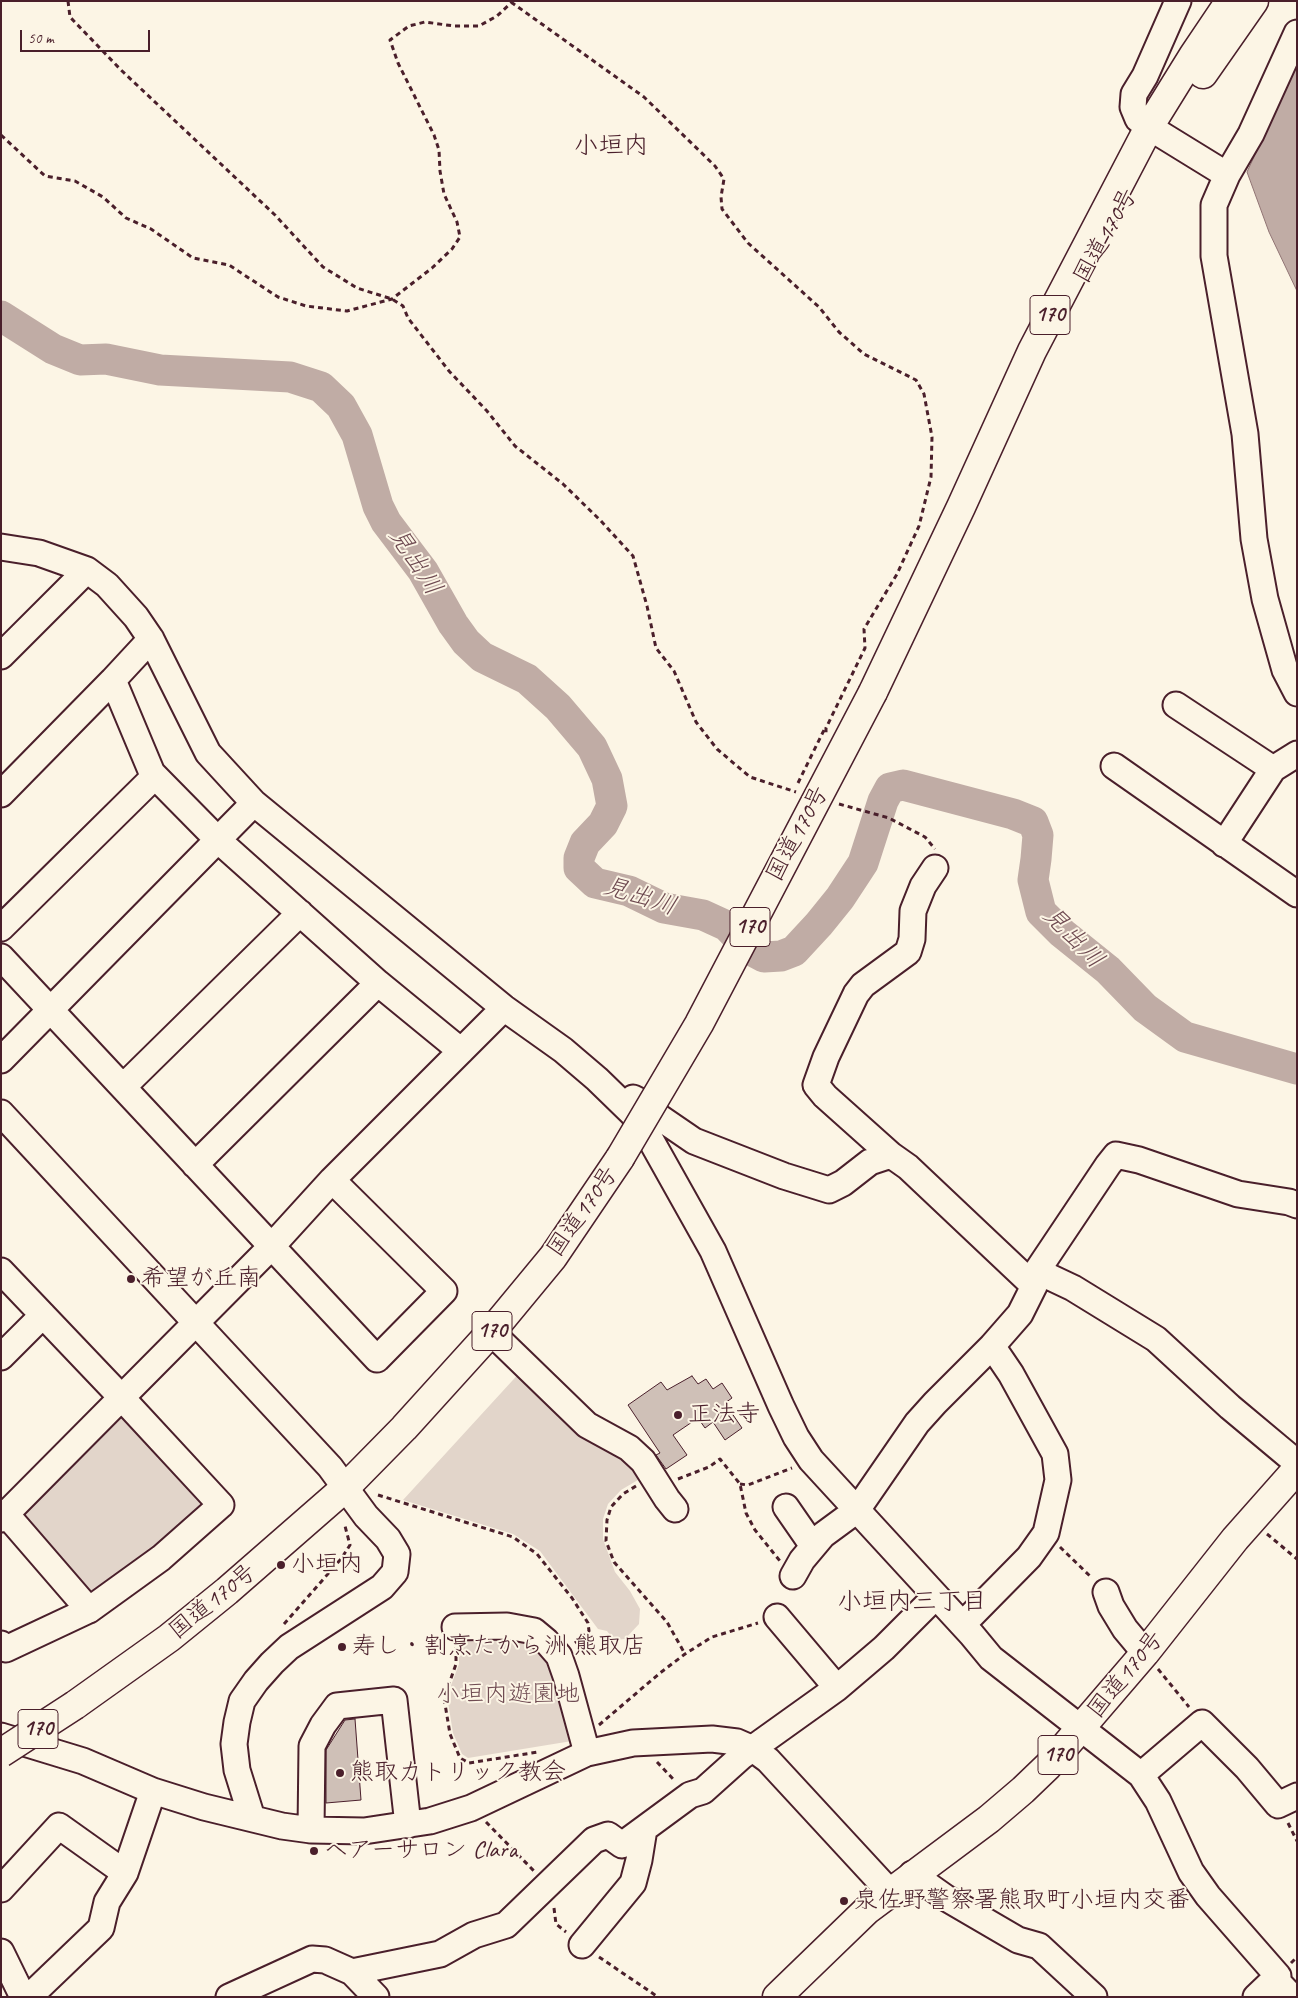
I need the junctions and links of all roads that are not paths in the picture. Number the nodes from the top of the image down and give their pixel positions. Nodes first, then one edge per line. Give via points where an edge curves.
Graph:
1 (1178, 1) edge
2 (1230, 1) edge
3 (1254, 1) edge
4 (1297, 33) edge
5 (1155, 131) junction
6 (1227, 175) junction
7 (1, 547) edge
8 (87, 570) junction
9 (151, 639) junction
10 (1, 656) edge
11 (113, 680) junction
12 (1297, 693) edge
13 (1176, 705) dead end
14 (1297, 754) edge
15 (1114, 766) dead end
16 (1273, 769) junction
17 (155, 776) junction
18 (1, 794) edge
19 (254, 803) junction
20 (219, 841) junction
21 (1224, 844) junction
22 (935, 868) road end
23 (1297, 894) edge
24 (300, 913) junction
25 (1, 928) edge
26 (1, 957) edge
27 (378, 983) junction
28 (504, 1008) junction
29 (51, 1010) junction
30 (461, 1051) junction
31 (1, 1060) edge
32 (123, 1087) junction
33 (606, 1087) junction
34 (1, 1113) edge
35 (891, 1155) junction
36 (195, 1165) junction
37 (332, 1180) junction
38 (1297, 1205) edge
39 (272, 1247) junction
40 (1, 1271) edge
41 (1036, 1279) junction
42 (43, 1316) junction
43 (197, 1322) junction
44 (491, 1332) junction
45 (992, 1346) junction
46 (1, 1357) edge
47 (121, 1396) junction
48 (1297, 1468) edge
49 (345, 1488) junction
50 (786, 1507) dead end
51 (675, 1509) dead end
52 (857, 1510) junction
53 (4, 1516) edge
54 (813, 1546) junction
55 (793, 1576) road end
56 (1106, 1592) road end
57 (936, 1596) junction
58 (89, 1610) junction
59 (777, 1617) road end
60 (963, 1624) junction
61 (455, 1627) road end
62 (1, 1644) edge
63 (1145, 1653) junction
64 (837, 1688) junction
65 (1082, 1728) junction
66 (1, 1736) edge
67 (586, 1747) junction
68 (753, 1749) junction
69 (1, 1753) edge
70 (1141, 1775) junction
71 (153, 1791) junction
72 (1297, 1796) edge
73 (252, 1818) junction
74 (408, 1825) junction
75 (311, 1830) junction
76 (644, 1830) junction
77 (126, 1873) junction
78 (912, 1874) junction
79 (1, 1889) edge
80 (889, 1891) junction
81 (582, 1945) road end
82 (1, 1952) edge
83 (352, 1972) junction
84 (1275, 1979) junction
85 (23, 1997) edge
86 (29, 1997) edge
87 (229, 1997) edge
88 (376, 1997) edge
89 (777, 1997) edge
90 (1094, 1997) edge
91 (1256, 1997) edge
92 (1292, 1997) edge

1 - 5 street via 1134,94 1133,107 1138,118
2 - 5 highway, 国道170号 / 170 via 1193,56
3 - 5 highway, 国道170号 / 170
4 - 6 street via 1251,134
5 - 6 street
5 - 44 highway, 国道170号 / 170, bridge via 1032,351 873,692 699,1024 620,1158 553,1257
6 - 12 street via 1214,205 1214,256 1246,434 1254,539 1270,617 1285,670
7 - 8 street via 39,553
8 - 9 street via 107,585
8 - 10 street
9 - 11 street
9 - 19 street via 208,753
11 - 17 street
11 - 18 street
13 - 16 street
14 - 16 street
15 - 21 street
16 - 21 street
17 - 20 street
17 - 25 street
19 - 20 street
19 - 28 street
20 - 24 street
20 - 29 street
21 - 23 street
22 - 35 street via 913,911 908,952 863,984 856,994 816,1085 824,1096
24 - 27 street
24 - 32 street
26 - 29 street
27 - 30 street
27 - 36 street
28 - 30 street
28 - 33 street via 564,1050
29 - 31 street
29 - 32 street
30 - 37 street
32 - 36 street
33 - 35 street via 637,1100 694,1141 829,1190 870,1162
33 - 52 street via 648,1135 713,1251 796,1437 811,1460
34 - 43 street
35 - 41 street
36 - 39 street
37 - 39 street
37 - 39 street via 444,1290 377,1359
38 - 41 street via 1238,1194 1139,1160 1116,1156
39 - 43 street
40 - 42 street
41 - 45 street via 1020,1314
41 - 48 street via 1073,1288 1156,1339
42 - 46 street
42 - 47 street
43 - 47 street
43 - 49 street via 330,1467
44 - 49 highway, 国道170号 / 170
44 - 51 street via 587,1425 629,1448 643,1461
45 - 52 street via 917,1423
45 - 60 street via 1056,1454 1058,1480 1046,1533 1029,1558
47 - 53 street
47 - 58 street via 221,1505 161,1558
48 - 63 highway, 国道170号 / 170 via 1250,1521
49 - 69 highway, 国道170号 / 170, bridge via 169,1638
49 - 73 street via 397,1554 395,1572 382,1587 289,1647 256,1681 242,1701 234,1744 236,1770
50 - 54 street
52 - 54 street via 822,1535
52 - 57 street
53 - 58 street
54 - 55 street
56 - 63 street via 1125,1629
57 - 60 street
57 - 64 street via 884,1648
58 - 62 street via 6,1649
59 - 64 street
60 - 65 street via 991,1658
61 - 67 street via 507,1626 534,1631 559,1656
63 - 65 highway, 国道170号 / 170
64 - 68 street
65 - 70 street
65 - 78 highway, 国道170号 / 170 via 1023,1790
66 - 71 street via 84,1761
67 - 68 street via 712,1739 738,1742
67 - 74 street via 471,1808
68 - 76 street via 703,1790 686,1798
68 - 80 street via 768,1760
70 - 72 street via 1202,1723 1278,1804
70 - 84 street via 1158,1801 1191,1872 1278,1976
71 - 73 street
71 - 77 street
73 - 75 street
74 - 75 street via 364,1830
74 - 75 street via 394,1700 337,1706 323,1724 312,1746
76 - 81 street via 632,1883
76 - 83 street via 622,1845 608,1834 594,1840 506,1925 474,1935 440,1954
77 - 79 street via 59,1826
77 - 86 street via 107,1902 101,1928
78 - 80 highway, 国道170号 / 170
78 - 90 street via 1018,1940 1039,1946
80 - 89 highway, 国道170号 / 170
82 - 85 street
83 - 87 street via 325,1960 312,1959
83 - 88 street
84 - 91 street
84 - 92 street

